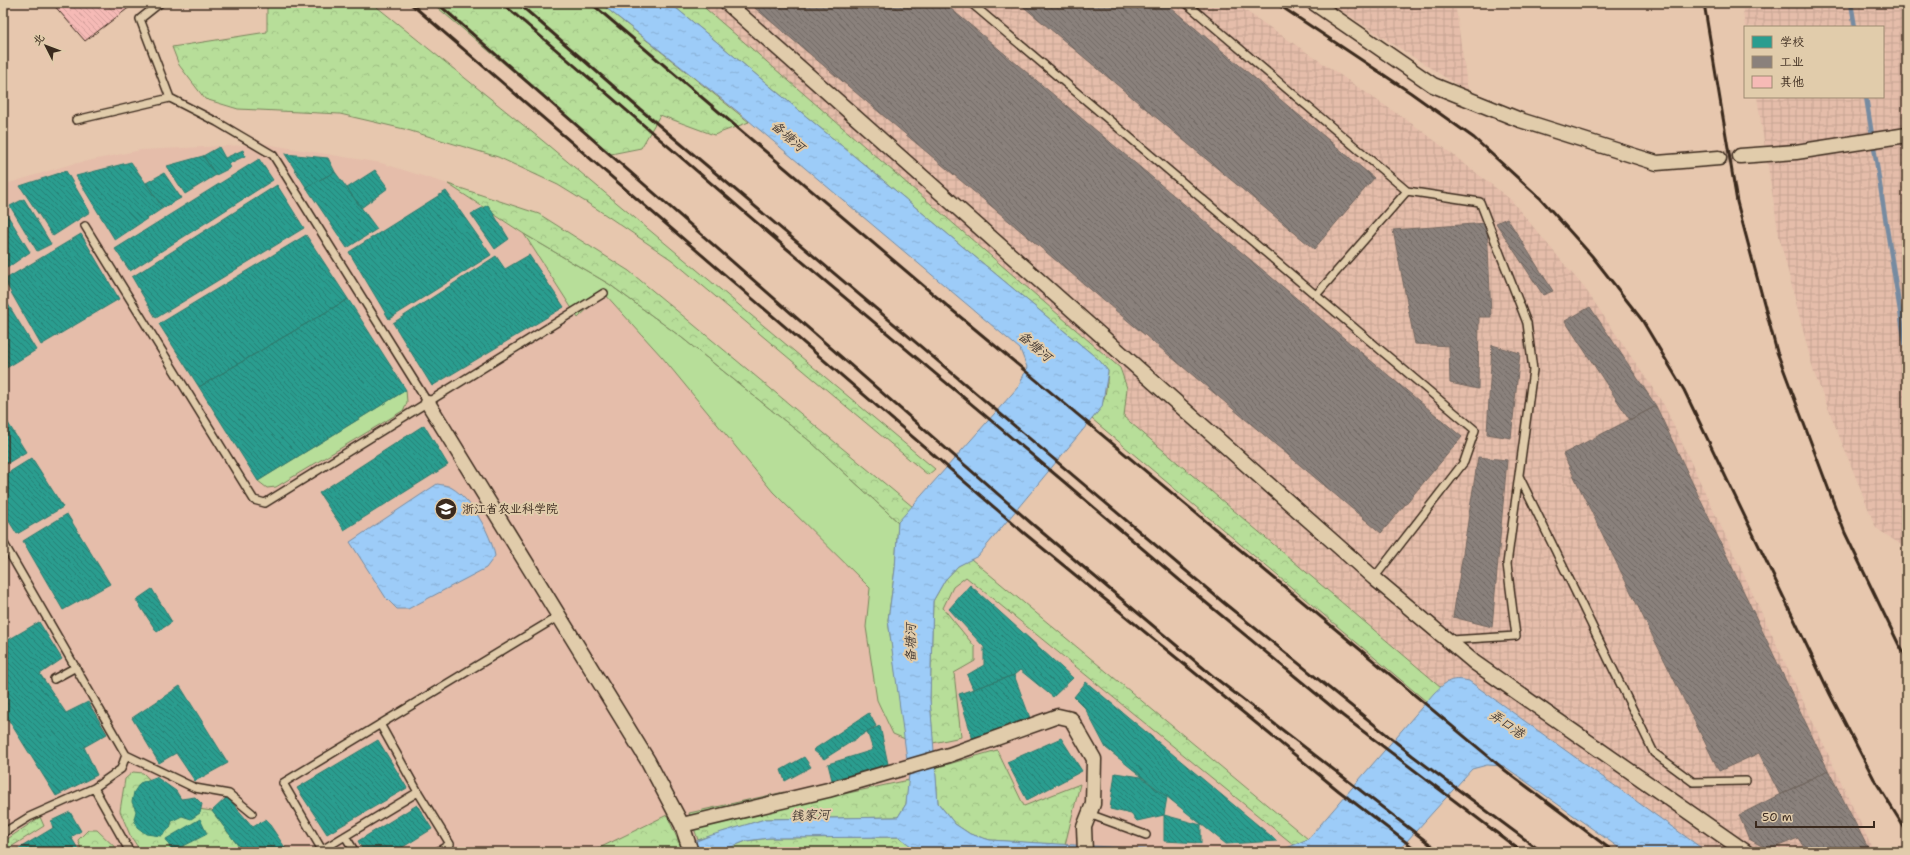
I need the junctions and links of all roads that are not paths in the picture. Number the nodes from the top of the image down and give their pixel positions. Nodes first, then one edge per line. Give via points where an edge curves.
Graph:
1 (160, 3) edge
2 (727, 3) edge
3 (971, 3) edge
4 (1186, 3) edge
5 (1314, 3) edge
6 (170, 98) junction
7 (76, 120) dead end
8 (1907, 134) edge
9 (1740, 156) tunnel mouth
10 (1718, 158) tunnel mouth
11 (1407, 191) junction
12 (85, 226) dead end
13 (604, 293) dead end
14 (1316, 295) junction
15 (428, 403) junction
16 (1519, 476) junction
17 (3, 542) edge
18 (1374, 578) junction
19 (559, 616) junction
20 (1448, 640) junction
21 (76, 667) junction
22 (54, 679) dead end
23 (380, 724) junction
24 (126, 755) junction
25 (1746, 781) dead end
26 (94, 788) junction
27 (418, 792) junction
28 (252, 813) dead end
29 (1087, 820) junction
30 (682, 825) junction
31 (3, 833) edge
32 (1146, 835) dead end
33 (345, 836) junction
34 (130, 852) edge
35 (355, 852) edge
36 (437, 852) edge
37 (691, 852) edge
38 (1085, 852) edge
39 (1746, 852) edge

1 - 6 lane via 140,19
2 - 18 street
3 - 14 lane
4 - 11 lane
5 - 10 street via 1433,85 1520,120 1657,163
6 - 7 lane
6 - 15 lane via 273,155
8 - 9 street via 1796,152
11 - 14 lane
11 - 16 lane via 1480,202 1527,323 1533,370
12 - 15 lane via 254,500 265,503
13 - 15 lane
14 - 18 lane via 1475,430 1464,462
15 - 19 street
16 - 20 lane via 1507,564 1516,636
16 - 25 lane via 1654,753 1693,782
17 - 21 lane
18 - 20 street
19 - 23 lane
19 - 30 street via 648,761
20 - 39 street via 1475,663
21 - 22 lane
21 - 24 lane
23 - 27 lane
23 - 33 lane via 283,783 322,850
24 - 26 lane via 121,769
24 - 28 lane via 195,788 229,794
26 - 31 lane via 29,817
26 - 34 lane
27 - 33 lane
27 - 36 lane via 450,844
29 - 30 street via 1093,804 1094,759 1071,719 1058,716 949,755 801,798
29 - 32 lane
29 - 38 street
30 - 37 street
33 - 35 lane

